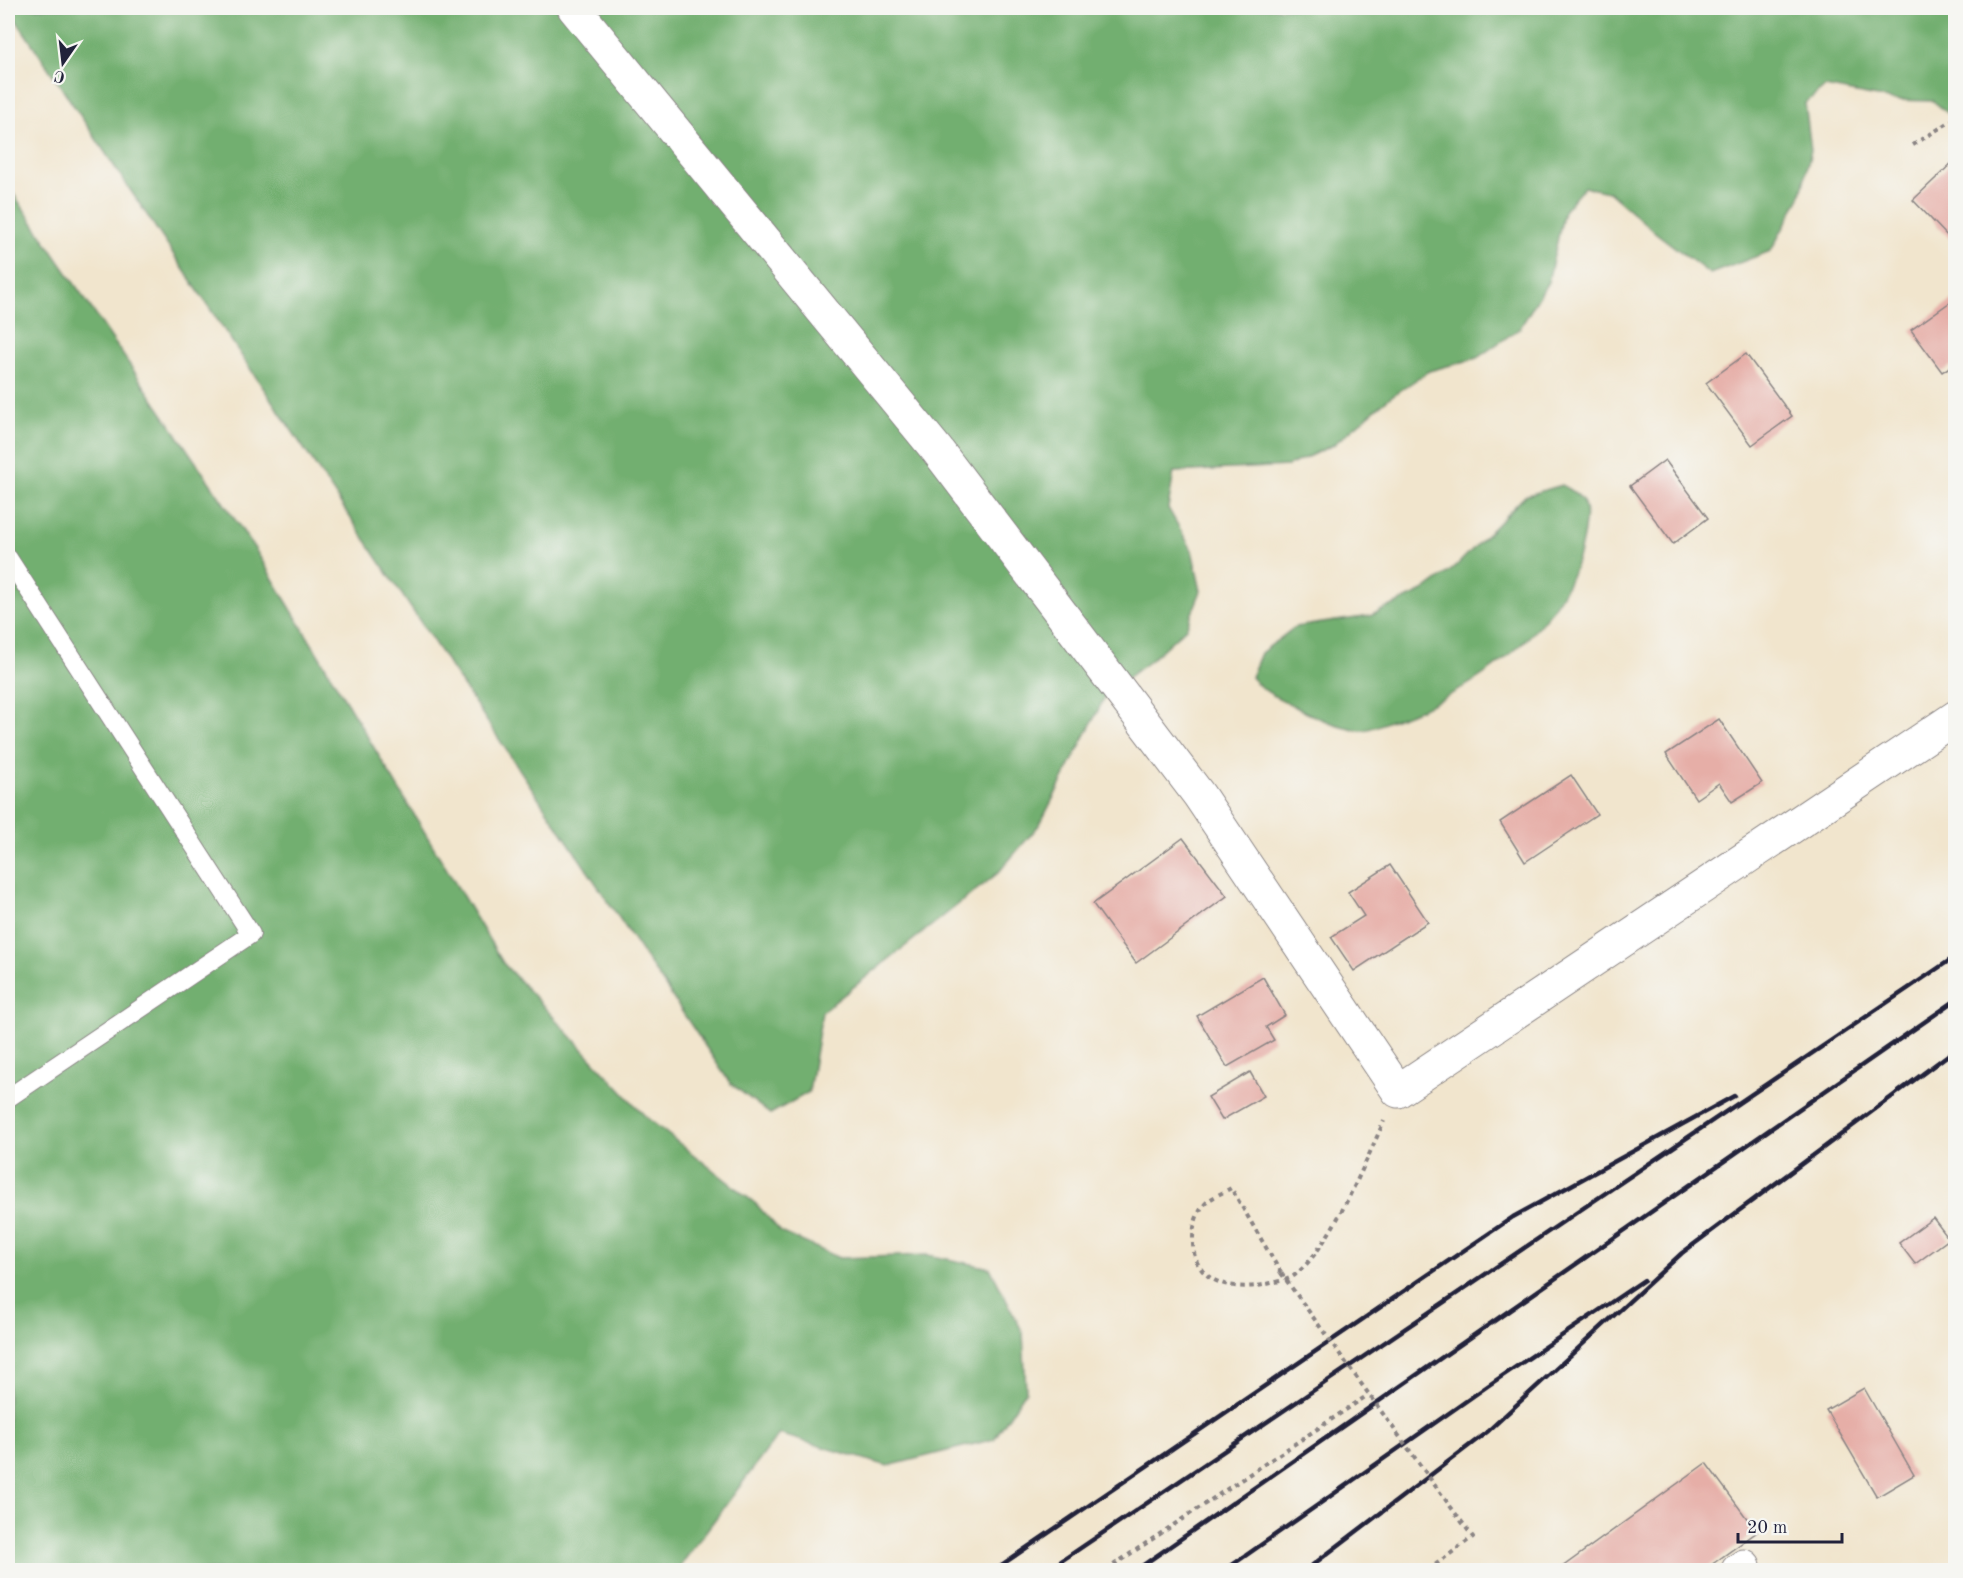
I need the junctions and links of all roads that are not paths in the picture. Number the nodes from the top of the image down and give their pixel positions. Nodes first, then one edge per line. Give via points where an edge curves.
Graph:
1 (574, 8) edge
2 (8, 558) edge
3 (1956, 717) edge
4 (8, 1098) edge

1 - 3 street via 944,459 1199,795 1398,1090
2 - 4 lane via 251,934

